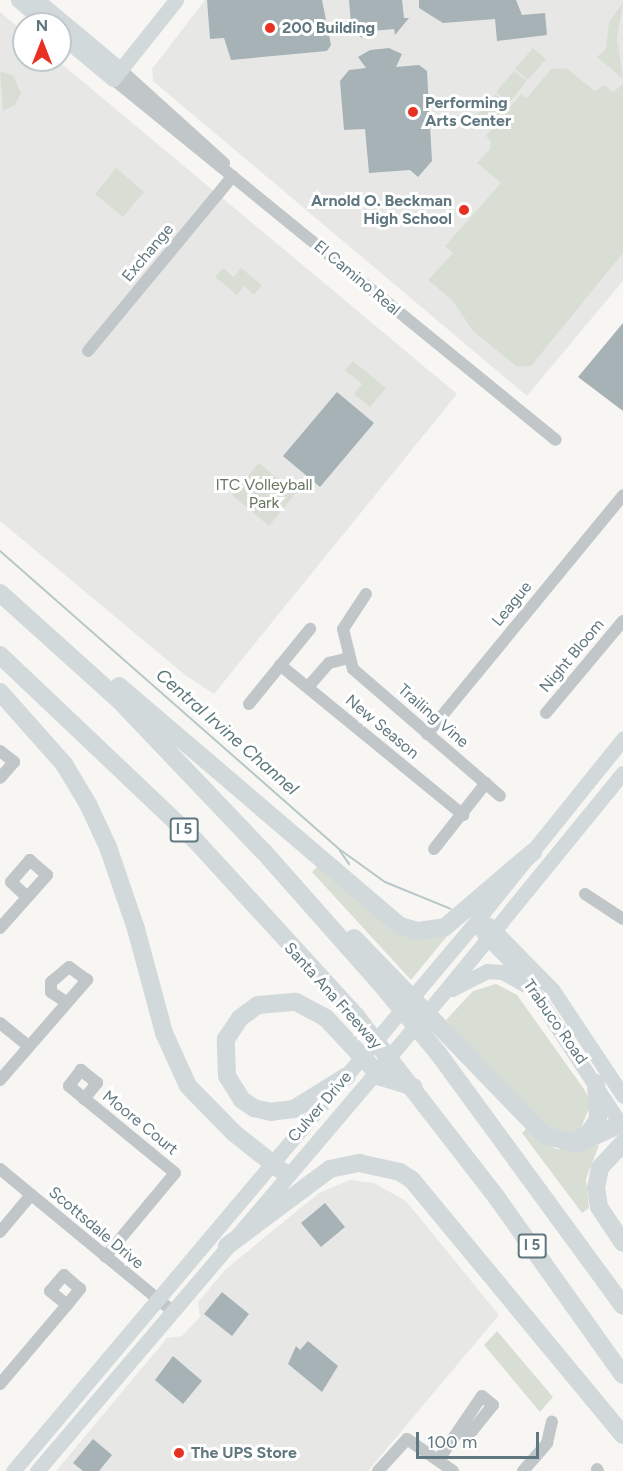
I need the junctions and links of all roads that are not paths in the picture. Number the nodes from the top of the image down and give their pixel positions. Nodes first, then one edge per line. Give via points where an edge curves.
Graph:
1 (18, 0) edge
2 (37, 0) edge
3 (176, 0) edge
4 (32, 12) edge
5 (72, 43) edge
6 (117, 74) junction
7 (233, 176) junction
8 (88, 351) dead end
9 (556, 440) dead end
10 (622, 499) edge
11 (0, 593) edge
12 (366, 594) dead end
13 (27, 618) junction
14 (623, 621) edge
15 (310, 629) dead end
16 (0, 655) edge
17 (349, 658) junction
18 (280, 665) junction
19 (308, 687) junction
20 (0, 692) edge
21 (249, 704) dead end
22 (546, 713) dead end
23 (427, 734) junction
24 (623, 739) edge
25 (0, 751) edge
26 (1, 775) edge
27 (621, 779) edge
28 (486, 783) junction
29 (501, 796) dead end
30 (463, 815) junction
31 (434, 849) dead end
32 (533, 852) junction
33 (585, 894) dead end
34 (27, 897) dead end
35 (623, 919) edge
36 (477, 920) junction
37 (0, 928) edge
38 (492, 934) junction
39 (385, 978) junction
40 (530, 988) junction
41 (440, 998) junction
42 (66, 1002) dead end
43 (0, 1023) edge
44 (28, 1046) junction
45 (347, 1076) junction
46 (0, 1080) edge
47 (596, 1083) junction
48 (410, 1084) junction
49 (623, 1096) edge
50 (84, 1099) dead end
51 (622, 1126) edge
52 (564, 1143) junction
53 (623, 1143) edge
54 (272, 1162) junction
55 (0, 1169) edge
56 (287, 1175) junction
57 (31, 1195) junction
58 (0, 1232) edge
59 (623, 1243) edge
60 (228, 1246) junction
61 (105, 1257) junction
62 (156, 1299) junction
63 (67, 1305) dead end
64 (623, 1306) edge
65 (171, 1310) junction
66 (623, 1375) edge
67 (0, 1384) edge
68 (70, 1402) junction
69 (552, 1422) dead end
70 (460, 1433) dead end
71 (623, 1435) edge
72 (50, 1456) junction
73 (439, 1459) junction
74 (13, 1471) edge
75 (37, 1471) edge
76 (378, 1471) edge
77 (453, 1471) edge
78 (522, 1471) edge

1 - 4 main road
2 - 6 main road, El Camino Real
3 - 6 main road
5 - 6 main road, El Camino Real
6 - 7 street, El Camino Real via 193,131
7 - 8 street, Exchange
7 - 9 street, El Camino Real
10 - 23 street, League
11 - 13 highway, I 5
12 - 17 street, Trailing Vine via 343,629
13 - 32 highway via 90,661 400,926 418,931 445,927
13 - 39 highway, I 5 via 119,700
14 - 22 street, Night Bloom
15 - 18 street
16 - 48 highway, Santa Ana Freeway / I 5 via 195,840 356,1016
17 - 19 street via 329,663
17 - 23 street, Trailing Vine via 353,669
18 - 19 street, New Season
18 - 21 street
19 - 30 street, New Season
20 - 54 highway via 64,764 99,828 177,1066 188,1086 234,1134
23 - 28 street, Trailing Vine
24 - 32 main road, Culver Drive
25 - 26 street via 14,762
27 - 38 main road, Culver Drive
28 - 29 street, Trailing Vine
28 - 30 street
30 - 31 street
32 - 36 main road, Culver Drive
33 - 35 street
34 - 37 street
36 - 38 main road, Trabuco Road
36 - 45 main road, Culver Drive
38 - 40 main road, Trabuco Road
38 - 41 main road, Culver Drive
38 - 49 main road, Trabuco Road via 552,988
39 - 52 highway via 451,1037 533,1125
39 - 64 highway, I 5
40 - 41 main road via 510,975 487,971
40 - 47 main road, Trabuco Road
41 - 56 main road, Culver Drive
42 - 44 street
43 - 44 street
44 - 46 street
45 - 48 highway via 294,1109 271,1112 242,1100 227,1076 223,1058 232,1028 267,1002 309,1006 342,1033 381,1077
45 - 54 main road, Culver Drive
47 - 51 main road, Trabuco Road
47 - 52 highway via 600,1110 594,1128
48 - 66 highway, Santa Ana Freeway / I 5
50 - 61 street, Moore Court via 175,1173
51 - 52 highway via 585,1143
53 - 59 highway via 605,1159 596,1188 599,1207
54 - 56 highway
54 - 62 main road, Culver Drive
55 - 57 street, Scottsdale Drive
56 - 60 main road, Culver Drive
57 - 58 street
57 - 61 street, Scottsdale Drive
60 - 65 main road, Culver Drive
60 - 71 highway via 330,1169 359,1163 400,1172 412,1180
61 - 62 street, Scottsdale Drive
62 - 65 street, Scottsdale Drive
62 - 68 main road, Culver Drive
63 - 67 street
65 - 72 main road, Culver Drive
68 - 72 main road via 68,1414 46,1443
68 - 74 main road, Culver Drive
69 - 78 street via 546,1443
70 - 73 street
72 - 75 main road, Culver Drive
73 - 76 street via 407,1438
73 - 77 street

